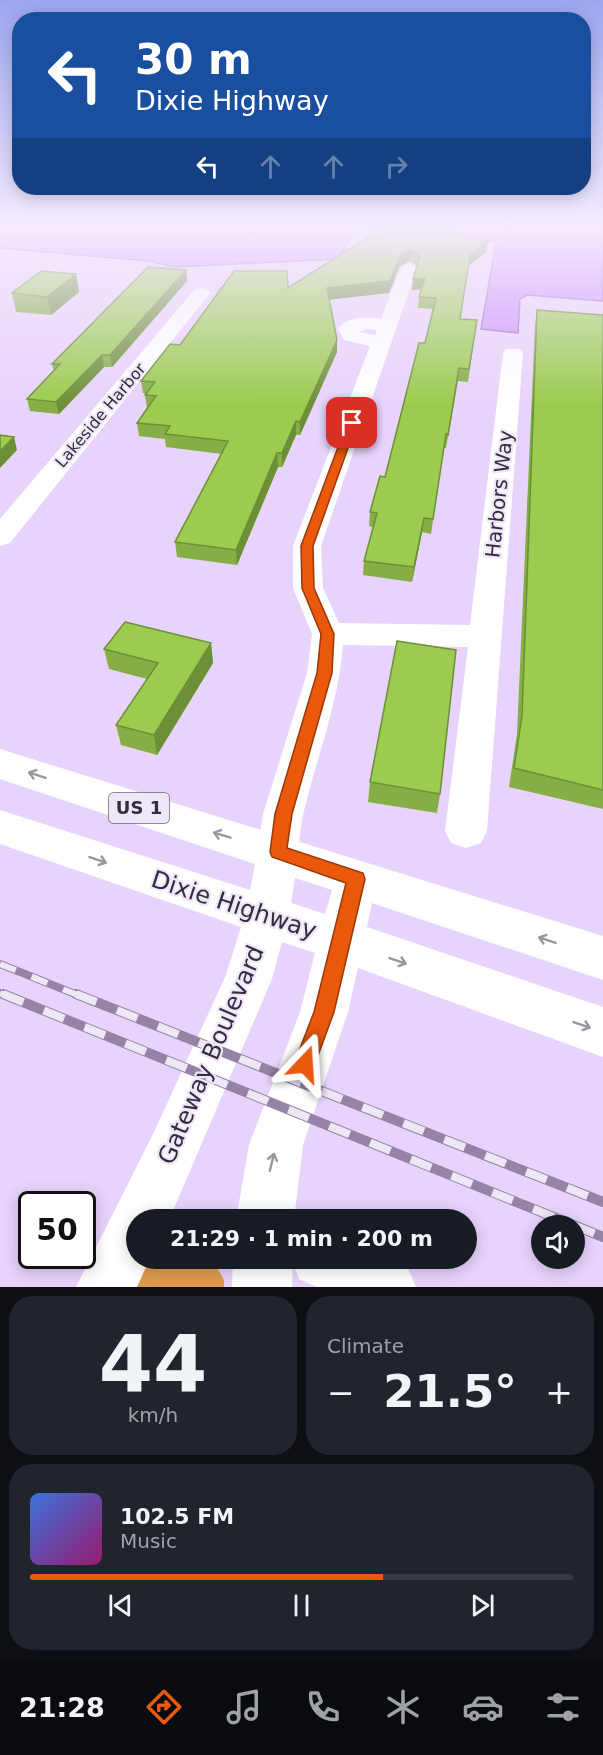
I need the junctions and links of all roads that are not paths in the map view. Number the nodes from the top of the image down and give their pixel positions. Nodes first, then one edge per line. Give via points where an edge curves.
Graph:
1 (403, 285) edge
2 (201, 293) dead end
3 (513, 353) dead end
4 (0, 537) edge
5 (328, 634) junction
6 (485, 636) junction
7 (0, 764) edge
8 (0, 827) edge
9 (466, 831) dead end
10 (278, 852) junction
11 (356, 879) junction
12 (267, 917) junction
13 (343, 941) junction
14 (603, 958) edge
15 (603, 1032) edge
16 (144, 1209) edge
17 (266, 1209) edge
18 (126, 1245) edge
19 (263, 1269) edge
20 (345, 1269) edge
21 (106, 1287) edge
22 (262, 1287) edge
23 (386, 1287) edge

1 - 5 street via 307,546 308,588
2 - 4 street, Lakeside Harbor
3 - 6 street, Harbors Way
5 - 6 street
5 - 10 street, Gateway Boulevard via 324,673 283,814
6 - 9 street, Harbors Way
10 -> 7 street, US 1
8 -> 12 street, Dixie Highway
10 - 11 street, US 1
10 - 12 street, Gateway Boulevard
11 - 13 street
14 -> 11 street, US 1
12 - 13 street, Dixie Highway
12 - 16 street, Gateway Boulevard via 248,979
13 -> 15 street, Dixie Highway
17 -> 13 street via 276,1145 324,1012
18 - 21 street
19 - 22 street
20 - 23 street

